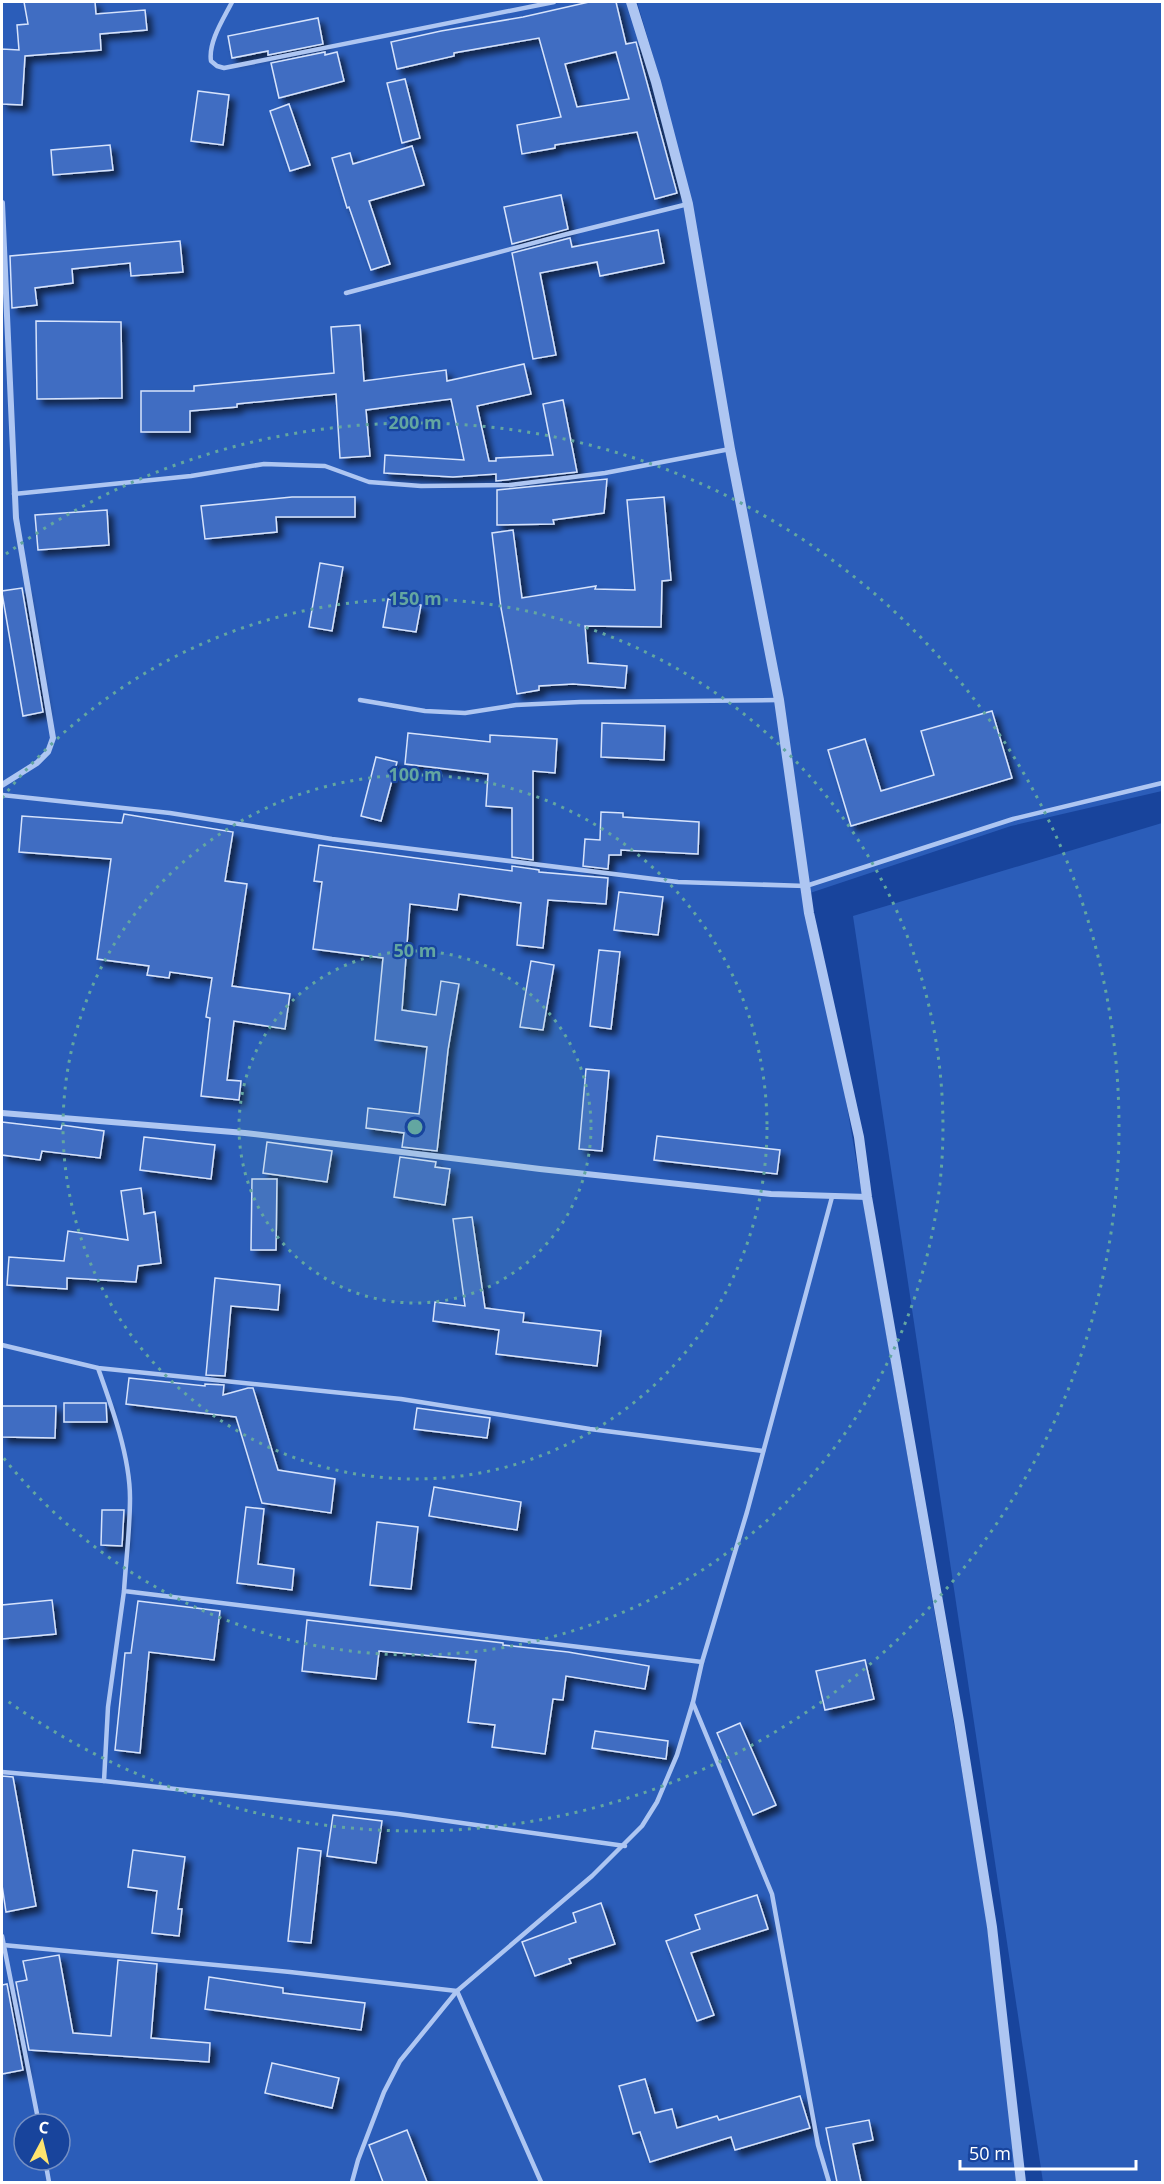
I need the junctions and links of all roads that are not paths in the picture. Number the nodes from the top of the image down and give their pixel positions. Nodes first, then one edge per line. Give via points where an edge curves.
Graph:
1 (232, 2) edge
2 (554, 2) edge
3 (631, 2) edge
4 (2, 203) edge
5 (688, 204) junction
6 (346, 293) dead end
7 (730, 450) junction
8 (14, 494) junction
9 (360, 700) dead end
10 (779, 700) junction
11 (1162, 783) edge
12 (2, 785) edge
13 (2, 795) edge
14 (806, 886) junction
15 (2, 1113) edge
16 (832, 1197) junction
17 (867, 1197) junction
18 (2, 1345) edge
19 (98, 1368) junction
20 (764, 1451) junction
21 (124, 1591) junction
22 (702, 1662) junction
23 (693, 1702) junction
24 (2, 1772) edge
25 (104, 1781) junction
26 (625, 1846) junction
27 (2, 1936) edge
28 (3, 1945) junction
29 (457, 1991) junction
30 (37, 2112) edge
31 (352, 2182) edge
32 (541, 2182) edge
33 (829, 2182) edge
34 (1021, 2182) edge

1 - 2 lane via 210,54 211,61 224,68
3 - 5 street
4 - 8 street
5 - 6 lane
5 - 7 street
7 - 8 lane via 605,473 510,485 369,482 325,466 264,464 191,476
7 - 10 street
8 - 12 street via 53,738 48,752 37,764
9 - 10 lane via 465,713 516,705 580,702
10 - 14 street
11 - 14 lane via 1013,819
13 - 14 lane via 170,813 332,839 678,882
14 - 17 street via 815,944 859,1137
15 - 16 street via 245,1133 771,1194
16 - 17 street
16 - 20 lane
17 - 34 street via 992,1927
18 - 19 lane
19 - 20 lane via 401,1399
19 - 21 lane via 115,1414 130,1497
20 - 22 lane
21 - 22 lane
21 - 25 lane via 108,1707
22 - 23 lane
23 - 26 lane via 657,1802
23 - 33 lane via 772,1894 818,2145
24 - 25 lane
25 - 26 lane via 398,1814
26 - 29 lane
27 - 28 lane
28 - 29 lane
28 - 30 lane
29 - 31 lane via 400,2061 384,2092
29 - 32 lane

